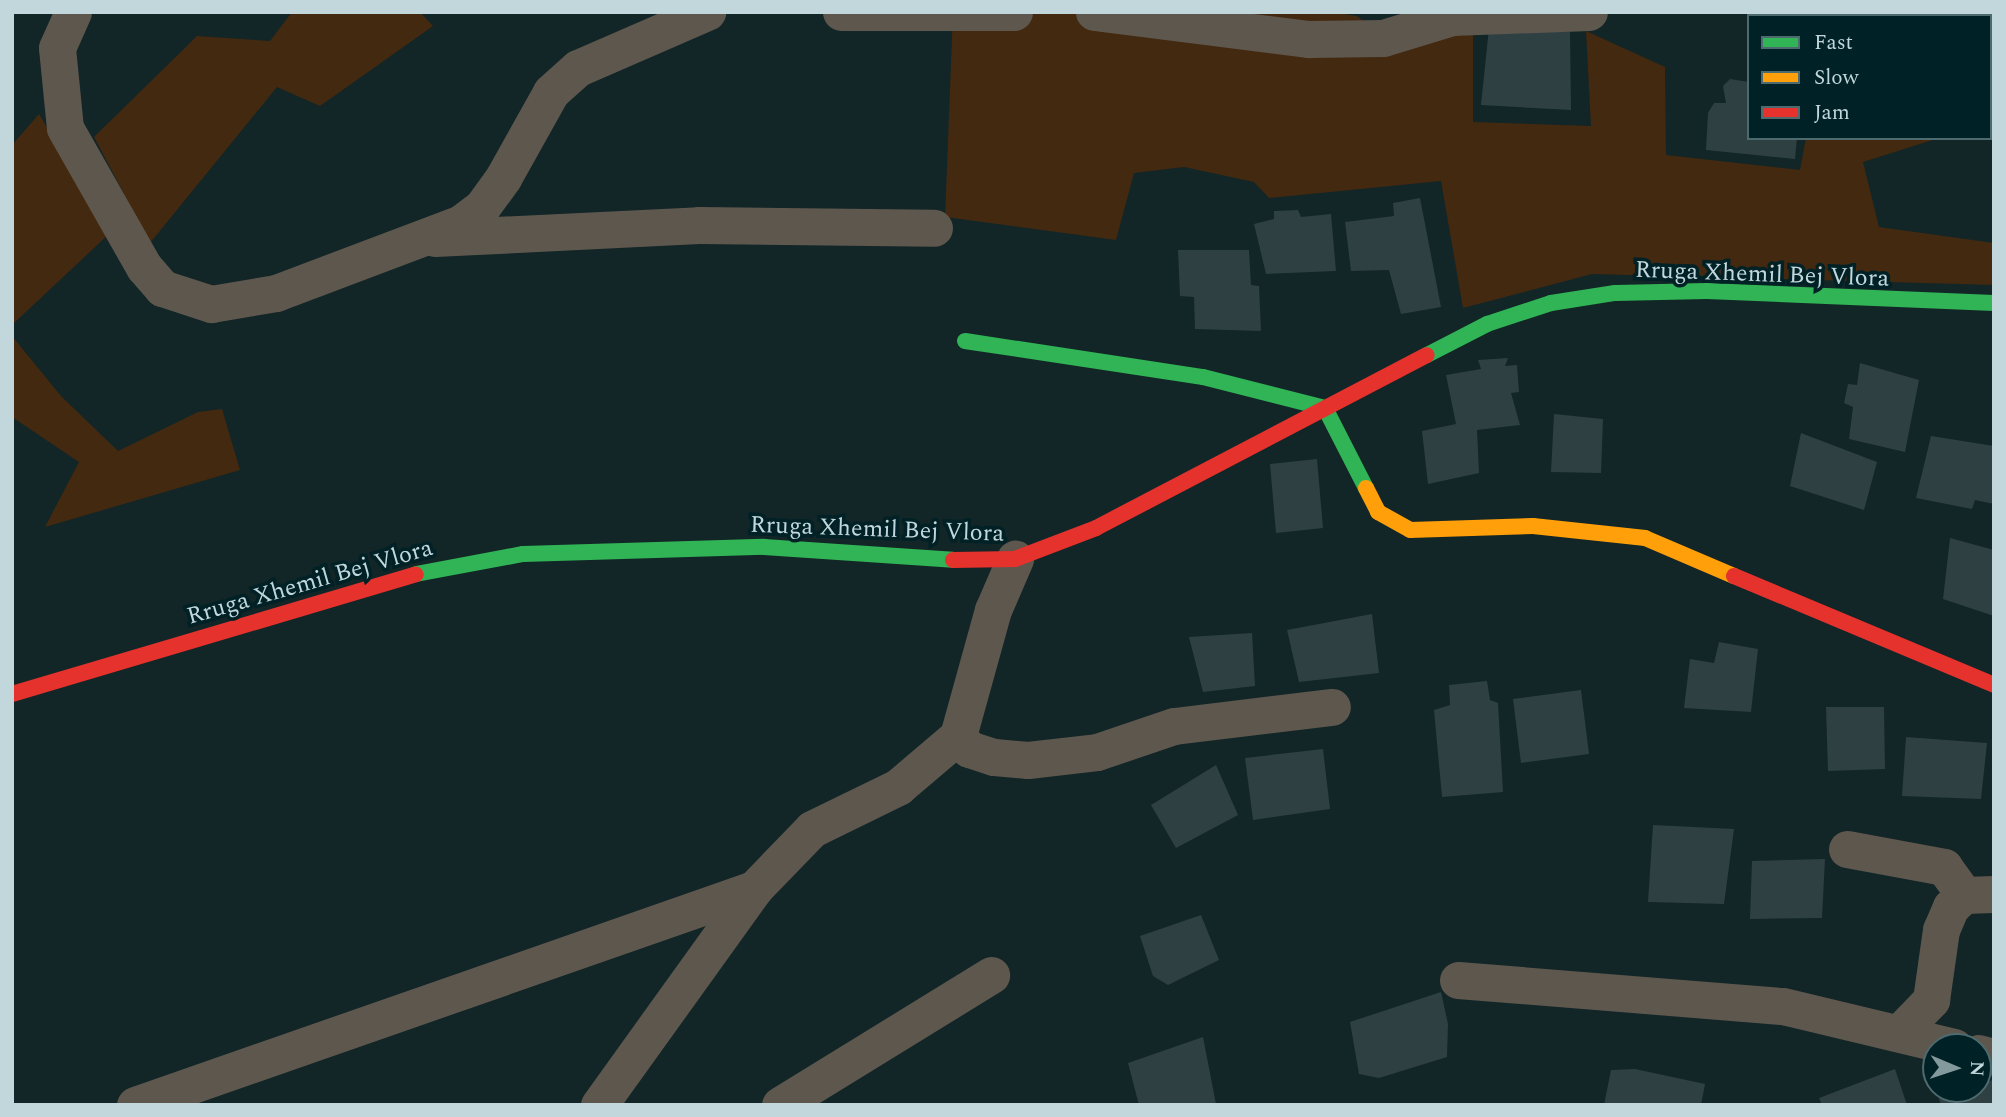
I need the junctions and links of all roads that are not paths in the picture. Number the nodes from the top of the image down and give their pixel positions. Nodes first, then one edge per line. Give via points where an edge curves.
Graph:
1 (73, 12) edge
2 (707, 12) edge
3 (841, 12) edge
4 (1014, 12) edge
5 (1094, 12) edge
6 (1588, 12) edge
7 (934, 228) dead end
8 (409, 239) junction
9 (1994, 303) edge
10 (965, 341) dead end
11 (1325, 408) junction
12 (1015, 559) junction
13 (1994, 685) edge
14 (12, 694) edge
15 (1332, 707) dead end
16 (958, 736) junction
17 (1847, 849) dead end
18 (754, 889) junction
19 (1979, 894) edge
20 (991, 975) dead end
21 (1458, 981) dead end
22 (1900, 1032) junction
23 (1922, 1038) edge
24 (135, 1105) edge
25 (599, 1105) edge
26 (780, 1105) edge

1 - 8 street via 57,48 65,128 94,187 162,288 211,304 276,293
2 - 8 street via 578,68 551,92 482,207 461,223
3 - 4 street
5 - 6 street via 1309,39 1383,38 1452,16
7 - 8 street via 699,225
9 - 11 street, Rruga Xhemil Bej Vlora via 1707,291 1615,293 1551,303 1487,324
10 - 11 street via 1203,377
11 - 12 street, Rruga Xhemil Bej Vlora via 1096,528
11 - 13 street via 1378,512 1410,530 1533,526 1645,538
12 - 14 street, Rruga Xhemil Bej Vlora via 960,561 764,547 523,554 433,569
12 - 16 street via 993,610
15 - 16 street via 1174,726 1097,752 1028,760 969,749
16 - 18 street via 898,787 812,829
17 - 19 street via 1944,867
18 - 24 street
18 - 25 street
19 - 22 street via 1951,907 1941,930 1931,1000
20 - 26 street
21 - 22 street via 1783,1006
22 - 23 street

